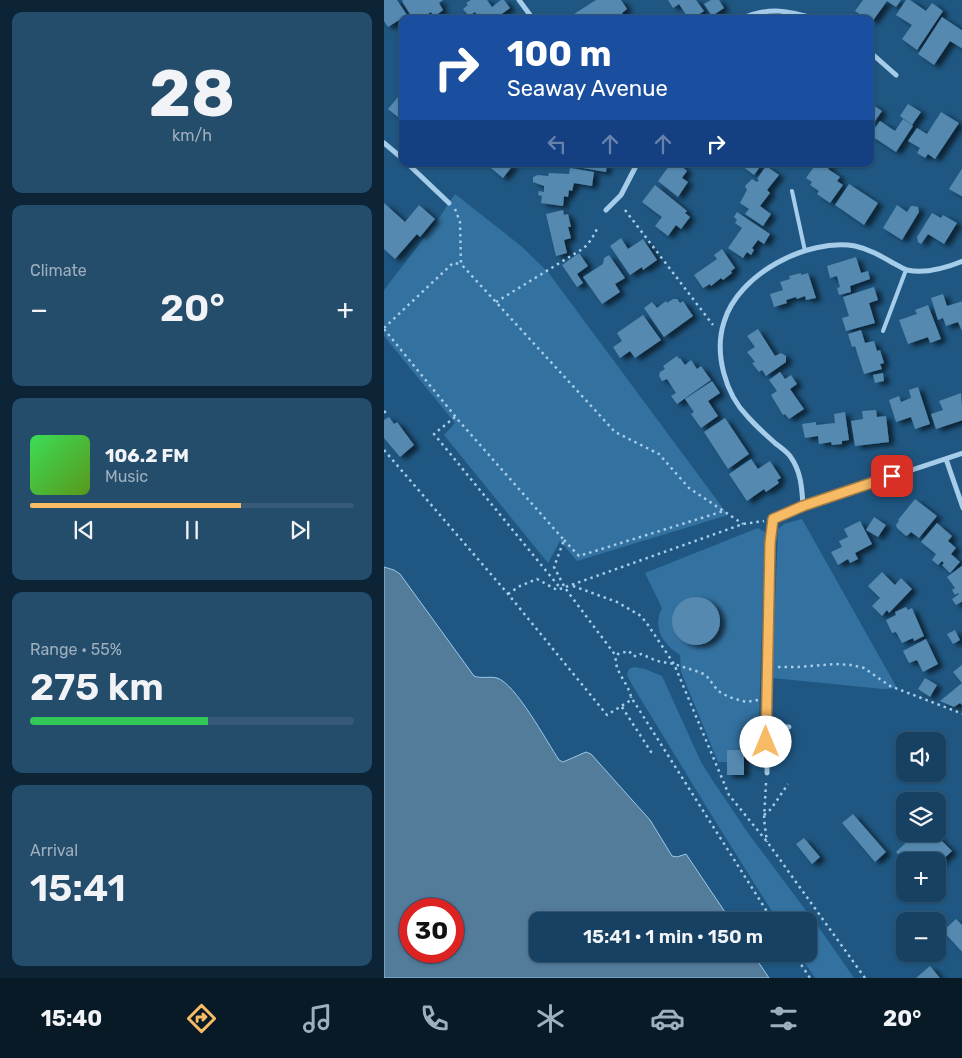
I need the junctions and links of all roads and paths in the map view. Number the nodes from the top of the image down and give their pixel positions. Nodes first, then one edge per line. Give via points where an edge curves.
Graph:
1 (519, 0) edge
2 (530, 15) edge
3 (750, 15) edge
4 (804, 15) edge
5 (874, 56) edge
6 (896, 75) dead end
7 (384, 143) edge
8 (399, 156) edge
9 (411, 167) edge
10 (635, 167) edge
11 (792, 191) dead end
12 (449, 203) joint
13 (606, 210) dead end
14 (625, 210) dead end
15 (597, 229) dead end
16 (805, 251) junction
17 (962, 261) edge
18 (461, 264) junction
19 (906, 270) junction
20 (496, 302) junction
21 (384, 329) edge
22 (884, 331) dead end
23 (720, 334) junction
24 (455, 416) junction
25 (384, 450) edge
26 (962, 453) edge
27 (946, 459) junction
28 (803, 506) junction
29 (962, 508) edge
30 (724, 511) junction
31 (773, 519) junction
32 (742, 524) junction
33 (564, 540) junction
34 (573, 586) junction
35 (563, 588) junction
36 (508, 594) junction
37 (616, 656) junction
38 (674, 664) junction
39 (767, 667) junction
40 (631, 698) junction
41 (767, 700) junction
42 (622, 706) junction
43 (962, 714) edge
44 (766, 726) junction
45 (789, 727) dead end
46 (653, 755) dead end
47 (767, 773) joint
48 (788, 784) dead end
49 (764, 815) junction
50 (768, 844) junction
51 (767, 912) edge
52 (799, 962) edge
53 (810, 978) edge
54 (865, 978) edge

1 - 2 street
3 - 4 street via 772,10
5 - 6 street
7 - 8 street
9 - 12 street
10 - 13 street via 621,195
11 - 16 lane
12 - 18 path via 460,222
14 - 23 path
15 - 20 path via 584,248
16 - 19 street via 826,246 855,246 872,251
16 - 23 street via 770,266 748,285 726,316
17 - 19 street via 929,271
18 - 20 path
18 - 21 path via 453,263
19 - 22 lane
20 - 30 path via 615,432 660,454 689,488
21 - 24 path
23 - 28 street via 722,362 730,390 747,416 790,456 802,480
24 - 33 path
24 - 35 path via 434,434
25 - 36 path
26 - 27 street
27 - 28 street
27 - 29 street
28 - 31 street
30 - 32 path
30 - 33 path via 579,556
31 - 32 path
31 - 39 street
32 - 34 path
33 - 35 path via 554,567
34 - 35 path
34 - 38 path via 617,602 641,616
35 - 36 path via 557,590 536,579
35 - 37 path
36 - 42 path via 607,715
37 - 38 path via 629,651 634,656 640,654
37 - 40 path via 616,665 628,685
38 - 41 path via 706,675 718,691 729,697 746,702
38 - 50 path via 729,795
39 - 41 street
39 - 43 path via 836,664 864,668 890,686
40 - 42 path
40 - 51 path
41 - 44 street
42 - 46 path
44 - 45 street
44 - 47 street
47 - 49 path
48 - 49 path
49 - 50 path
50 - 54 path
52 - 53 path

